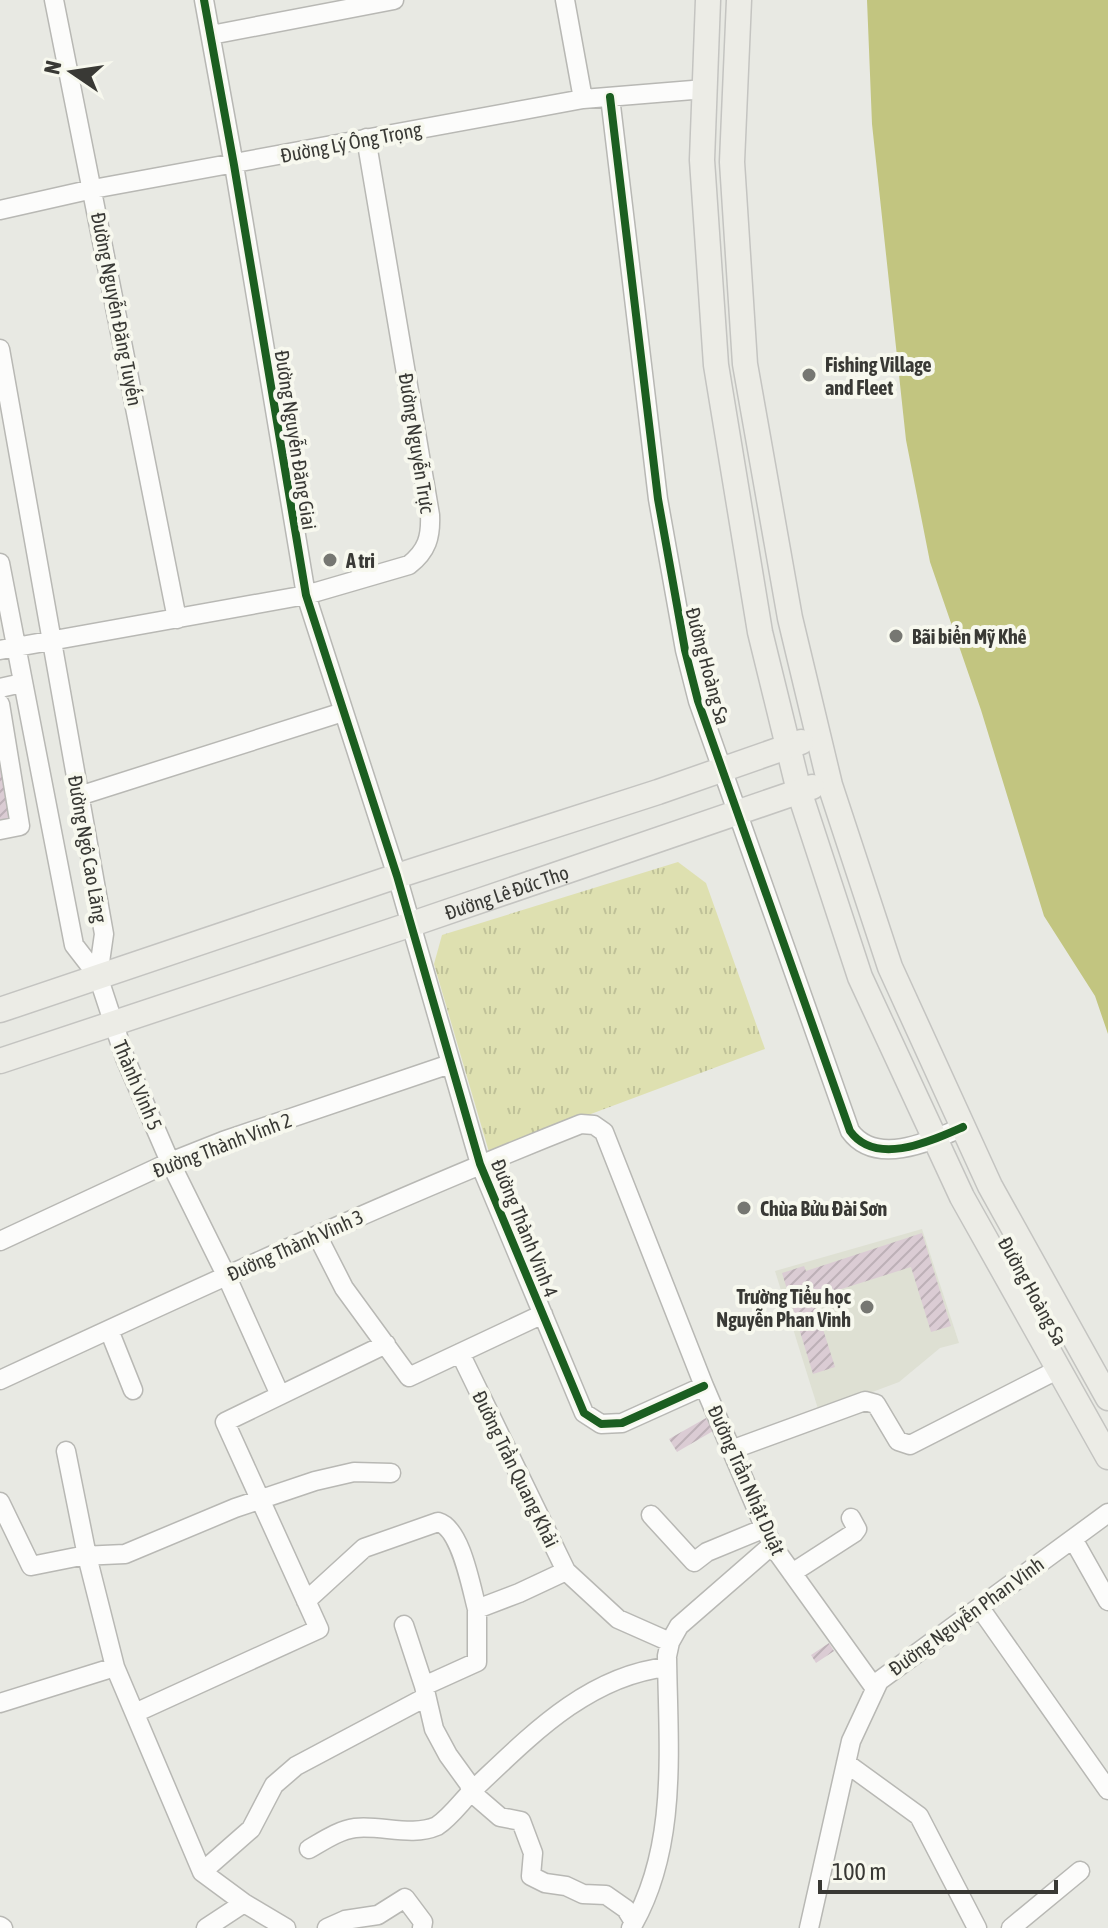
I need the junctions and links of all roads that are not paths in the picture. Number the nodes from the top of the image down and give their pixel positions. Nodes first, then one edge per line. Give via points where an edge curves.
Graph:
1 (54, 0) edge
2 (204, 0) edge
3 (394, 0) edge
4 (565, 0) edge
5 (708, 0) edge
6 (739, 0) edge
7 (211, 35) junction
8 (735, 87) junction
9 (705, 89) junction
10 (610, 97) junction
11 (583, 99) junction
12 (366, 138) junction
13 (234, 165) junction
14 (93, 189) junction
15 (0, 210) edge
16 (0, 349) edge
17 (0, 563) edge
18 (306, 595) junction
19 (177, 619) junction
20 (51, 641) junction
21 (8, 649) edge
22 (22, 683) junction
23 (0, 688) edge
24 (0, 704) edge
25 (343, 712) junction
26 (31, 730) junction
27 (2, 734) edge
28 (818, 736) junction
29 (788, 747) junction
30 (38, 767) junction
31 (722, 770) junction
32 (11, 772) junction
33 (829, 780) junction
34 (799, 791) junction
35 (79, 796) junction
36 (737, 812) junction
37 (0, 830) edge
38 (397, 876) junction
39 (412, 924) junction
40 (98, 976) junction
41 (0, 1010) edge
42 (113, 1025) junction
43 (0, 1061) edge
44 (450, 1064) junction
45 (594, 1125) joint
46 (963, 1127) junction
47 (935, 1139) junction
48 (170, 1162) junction
49 (480, 1164) junction
50 (317, 1235) junction
51 (0, 1241) edge
52 (226, 1275) junction
53 (543, 1314) junction
54 (109, 1330) junction
55 (386, 1344) junction
56 (460, 1353) junction
57 (1059, 1369) junction
58 (0, 1380) edge
59 (704, 1386) junction
60 (133, 1390) dead end
61 (280, 1395) junction
62 (1108, 1398) edge
63 (731, 1450) junction
64 (66, 1451) dead end
65 (1108, 1457) edge
66 (391, 1473) dead end
67 (259, 1501) junction
68 (0, 1502) edge
69 (1108, 1513) edge
70 (651, 1515) dead end
71 (851, 1518) dead end
72 (768, 1536) junction
73 (1073, 1539) junction
74 (87, 1556) junction
75 (566, 1571) junction
76 (792, 1573) junction
77 (306, 1601) junction
78 (1108, 1601) edge
79 (980, 1608) junction
80 (477, 1609) junction
81 (404, 1625) dead end
82 (670, 1642) junction
83 (115, 1667) junction
84 (667, 1667) junction
85 (874, 1687) junction
86 (425, 1692) junction
87 (0, 1703) edge
88 (135, 1713) junction
89 (846, 1763) junction
90 (1108, 1790) edge
91 (471, 1792) junction
92 (309, 1849) dead end
93 (1080, 1871) dead end
94 (202, 1872) junction
95 (244, 1903) junction
96 (632, 1925) edge
97 (206, 1928) edge
98 (286, 1928) edge
99 (327, 1928) edge
100 (422, 1928) edge
101 (809, 1928) edge
102 (977, 1928) edge
103 (1011, 1928) edge

1 - 14 street, Đường Nguyễn Đăng Tuyến
2 - 7 street, Đường Nguyễn Đăng Giai
3 - 7 street
4 - 11 street
5 - 9 main road, Đường Hoàng Sa
6 - 8 main road, Đường Hoàng Sa
7 - 13 street, Đường Nguyễn Đăng Giai
8 - 9 main road
8 - 28 main road, Đường Hoàng Sa via 732,162 745,364 790,618
9 - 10 street, Đường Lý Ông Trọng
9 - 29 main road, Đường Hoàng Sa via 702,160 716,365 760,632
10 - 11 street, Đường Lý Ông Trọng
10 - 31 street, Đường Hoàng Sa via 665,542 695,689
11 - 12 street, Đường Lý Ông Trọng
12 - 13 street, Đường Lý Ông Trọng
12 - 18 street, Đường Nguyễn Trực via 431,531 428,545 409,565
13 - 14 street, Đường Lý Ông Trọng
13 - 18 street, Đường Nguyễn Đăng Giai
14 - 15 street, Đường Lý Ông Trọng
14 - 19 street, Đường Nguyễn Đăng Tuyến
16 - 20 street, Đường Ngô Cao Lãng
17 - 21 street, Đường Ngô Cao Lãng
18 - 19 street, Đường Nguyễn Trực
18 - 25 street, Đường Nguyễn Đăng Giai
19 - 20 street, Đường Nguyễn Trực
20 - 21 street, Đường Nguyễn Trực
20 - 35 street, Đường Ngô Cao Lãng
21 - 22 street, Đường Ngô Cao Lãng
22 - 23 street
22 - 26 street, Đường Ngô Cao Lãng
24 - 27 street
25 - 35 street
25 - 38 street, Đường Nguyễn Đăng Giai
26 - 27 street
26 - 30 street, Đường Ngô Cao Lãng
27 - 32 street
28 - 29 main road
28 - 33 main road, Đường Hoàng Sa
29 - 31 main road
29 - 34 main road, Đường Hoàng Sa
30 - 32 street
30 - 40 street, Đường Ngô Cao Lãng via 74,945
31 - 36 street, Đường Hoàng Sa
31 - 38 main road
32 - 37 street via 20,826
33 - 34 main road, Đường Lê Đức Thọ
33 - 46 main road, Đường Hoàng Sa via 890,967
34 - 36 main road, Đường Lê Đức Thọ
34 - 47 main road, Đường Hoàng Sa via 860,977
35 - 40 street, Đường Ngô Cao Lãng via 104,934
36 - 39 main road, Đường Lê Đức Thọ
36 - 47 street, Đường Hoàng Sa via 850,1131 875,1149
38 - 39 street, Đường Nguyễn Đăng Giai
38 - 40 main road
39 - 42 main road, Đường Lê Đức Thọ
39 - 44 street, Đường Thành Vinh 4
40 - 41 main road
40 - 42 street, Thành Vinh 5
42 - 43 main road, Đường Lê Đức Thọ
42 - 48 street, Thành Vinh 5
44 - 48 street, Đường Thành Vinh 2
44 - 49 street, Đường Thành Vinh 4
45 - 49 street, Đường Thành Vinh 3 via 581,1124
45 - 59 street, Đường Trần Nhật Duật via 604,1132
46 - 47 street, Đường Hoàng Sa
46 - 62 main road, Đường Hoàng Sa via 990,1186
47 - 57 main road, Đường Hoàng Sa
48 - 51 street, Đường Thành Vinh 2
48 - 52 street, Thành Vinh 5
49 - 50 street, Đường Thành Vinh 3
49 - 53 street, Đường Thành Vinh 4
50 - 52 street, Đường Thành Vinh 3
50 - 55 street via 344,1288
52 - 54 street, Đường Thành Vinh 3
52 - 61 street, Thành Vinh 5
53 - 56 street
53 - 59 street, Đường Thành Vinh 4 via 584,1413 593,1421 622,1423
54 - 58 street, Đường Thành Vinh 3
54 - 60 street
55 - 56 street via 409,1377
55 - 61 street
56 - 75 street, Đường Trần Quang Khải
57 - 63 street via 910,1445 898,1441 876,1404 865,1401
57 - 65 main road, Đường Hoàng Sa
59 - 63 street, Đường Trần Nhật Duật
61 - 67 street via 225,1422
63 - 72 street, Đường Trần Nhật Duật
64 - 74 street
66 - 67 street via 346,1473
67 - 74 street via 125,1554
67 - 77 street
68 - 74 street via 31,1566
69 - 73 street, Đường Nguyễn Phan Vinh
70 - 72 street via 694,1562 707,1552
71 - 76 street via 854,1533
72 - 76 street, Đường Trần Nhật Duật
72 - 82 street via 679,1626
73 - 78 street
73 - 79 street, Đường Nguyễn Phan Vinh
74 - 83 street
75 - 80 street, Đường Trần Quang Khải
75 - 82 street via 618,1619
76 - 85 street, Đường Trần Nhật Duật
77 - 80 street via 364,1548 438,1522 451,1529
77 - 88 street via 319,1629
79 - 85 street, Đường Nguyễn Phan Vinh
79 - 90 street
80 - 86 street via 477,1662
81 - 86 street
82 - 84 street
83 - 87 street
83 - 88 street
84 - 91 street via 619,1679 564,1709
84 - 96 street via 665,1826 651,1887
85 - 89 street, Đường Nguyễn Phan Vinh
86 - 91 street via 434,1729
86 - 94 street via 296,1766 274,1785 251,1829
88 - 94 street
89 - 101 street, Đường Nguyễn Phan Vinh
89 - 102 street via 919,1816
91 - 92 street via 431,1828 357,1828
91 - 96 street via 500,1817 521,1821 533,1853 531,1876 583,1894 606,1895 626,1909
93 - 103 street
94 - 95 street
95 - 97 street
95 - 98 street
99 - 100 street via 378,1915 405,1898

